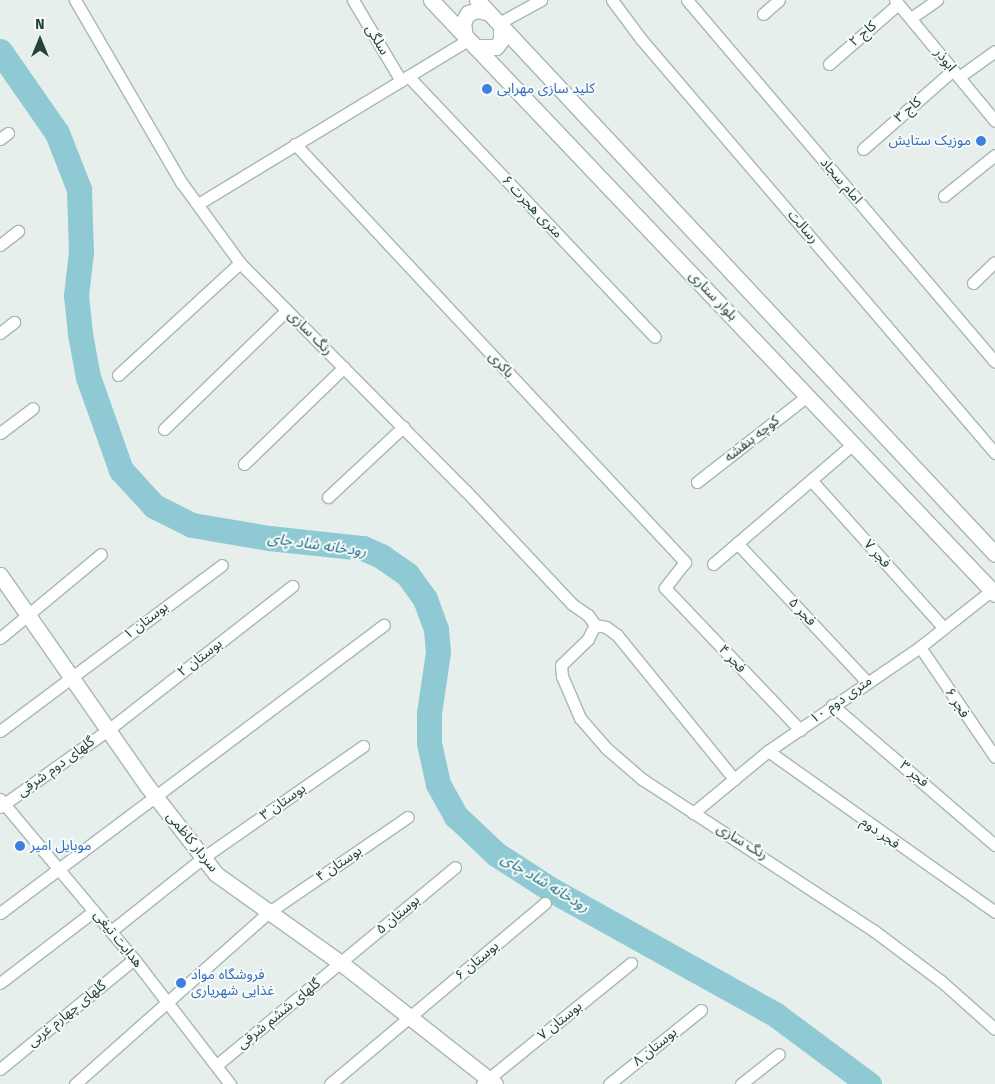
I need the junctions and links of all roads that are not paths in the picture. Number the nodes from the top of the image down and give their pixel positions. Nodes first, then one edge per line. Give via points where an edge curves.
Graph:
1 (76, 0) edge
2 (353, 0) edge
3 (430, 0) edge
4 (477, 0) edge
5 (541, 0) edge
6 (612, 0) edge
7 (687, 0) edge
8 (779, 0) edge
9 (937, 0) edge
10 (896, 2) edge
11 (521, 5) edge
12 (763, 14) dead end
13 (912, 18) junction
14 (496, 20) junction
15 (469, 42) junction
16 (995, 51) edge
17 (829, 64) dead end
18 (956, 74) junction
19 (404, 78) junction
20 (995, 121) edge
21 (295, 144) junction
22 (862, 150) dead end
23 (995, 155) edge
24 (944, 196) dead end
25 (198, 204) junction
26 (18, 232) dead end
27 (0, 245) edge
28 (995, 262) edge
29 (240, 263) junction
30 (973, 283) dead end
31 (287, 310) junction
32 (14, 322) dead end
33 (0, 333) edge
34 (655, 337) dead end
35 (995, 362) edge
36 (344, 368) junction
37 (118, 374) dead end
38 (807, 396) junction
39 (33, 408) dead end
40 (403, 427) junction
41 (164, 429) dead end
42 (0, 433) edge
43 (853, 444) junction
44 (995, 453) edge
45 (244, 464) dead end
46 (810, 480) junction
47 (697, 482) dead end
48 (328, 497) dead end
49 (737, 543) junction
50 (101, 554) dead end
51 (995, 554) edge
52 (995, 558) edge
53 (713, 564) dead end
54 (222, 565) dead end
55 (0, 575) edge
56 (981, 578) junction
57 (292, 586) dead end
58 (665, 588) joint
59 (993, 592) edge
60 (27, 617) junction
61 (384, 625) dead end
62 (595, 625) junction
63 (942, 627) junction
64 (0, 638) edge
65 (920, 647) junction
66 (71, 678) junction
67 (867, 682) junction
68 (832, 705) junction
69 (108, 730) junction
70 (800, 730) junction
71 (0, 731) edge
72 (363, 746) dead end
73 (768, 751) junction
74 (995, 757) edge
75 (734, 779) junction
76 (156, 796) junction
77 (1, 803) edge
78 (693, 813) junction
79 (408, 817) dead end
80 (995, 845) edge
81 (204, 858) junction
82 (455, 867) dead end
83 (59, 869) junction
84 (545, 903) dead end
85 (94, 911) junction
86 (269, 912) junction
87 (995, 912) edge
88 (0, 913) edge
89 (111, 930) junction
90 (134, 959) junction
91 (631, 963) dead end
92 (341, 964) junction
93 (0, 983) edge
94 (168, 1002) junction
95 (702, 1010) dead end
96 (409, 1018) junction
97 (995, 1030) edge
98 (779, 1054) dead end
99 (218, 1064) junction
100 (0, 1068) edge
101 (488, 1082) edge
102 (75, 1084) edge
103 (230, 1084) edge
104 (330, 1084) edge
105 (609, 1084) edge
106 (741, 1084) edge

1 - 25 street, رنگ سازی via 181,182
2 - 19 street, سلگی
3 - 15 main road, بلوار ستاری
4 - 14 main road
5 - 11 street
6 - 44 street, رسالت via 641,39
7 - 35 street, امام سجاد
8 - 12 street
9 - 13 street
10 - 13 street, ابوذر
10 - 17 street, کاج ۲
11 - 14 street
13 - 18 street, ابوذر
14 - 15 main road via 501,40 496,47
14 - 15 main road via 468,13 463,22
14 - 51 main road
15 - 19 street
15 - 38 main road, بلوار ستاری
16 - 18 street, کاج ۳
18 - 20 street, ابوذر
18 - 22 street, کاج ۳
19 - 21 street
19 - 34 street, ۶ متری هجرت
21 - 25 street
21 - 58 street, باکری via 685,562
23 - 24 street
25 - 29 street, رنگ سازی
26 - 27 street
28 - 30 street
29 - 31 street, رنگ سازی
29 - 37 street
31 - 36 street, رنگ سازی
31 - 41 street
32 - 33 street
36 - 40 street, رنگ سازی
36 - 45 street
38 - 43 main road, بلوار ستاری
38 - 47 street, کوچه بنفشه
39 - 42 street
40 - 48 street
40 - 62 street, رنگ سازی
43 - 46 street
43 - 56 main road, بلوار ستاری
46 - 49 street
46 - 63 street, فجر ۷
49 - 53 street
49 - 67 street, فجر ۵
50 - 60 street
52 - 56 main road via 984,562
54 - 66 street, بوستان ۱
55 - 60 main road, سردار کاظمی
56 - 59 main road, بلوار ستاری
57 - 69 street, بوستان ۲
58 - 70 street, فجر ۴
59 - 63 street, ۱۰ متری دوم
60 - 64 street
60 - 66 main road, سردار کاظمی
61 - 76 street
62 - 75 street, رنگ سازی via 606,627 617,635
62 - 78 street, رنگ سازی via 588,638 561,665 562,676 580,718 606,748 642,779
63 - 65 street, ۱۰ متری دوم
65 - 67 street, ۱۰ متری دوم
65 - 74 street, فجر ۶
66 - 69 main road, سردار کاظمی
66 - 71 street, بوستان ۱
67 - 68 street, ۱۰ متری دوم
68 - 70 street, ۱۰ متری دوم
68 - 80 street, فجر ۳
69 - 76 main road, سردار کاظمی
69 - 77 street, گلهای دوم شرقی
70 - 73 street, ۱۰ متری دوم
72 - 81 street, بوستان ۳
73 - 75 street, ۱۰ متری دوم
73 - 87 street, فجر دوم
75 - 78 street, ۱۰ متری دوم
76 - 81 main road, سردار کاظمی
76 - 83 street
77 - 83 street, هدایت تیغی
78 - 97 street, رنگ سازی via 754,849 873,930 941,981
79 - 86 street, بوستان ۴
81 - 86 main road, سردار کاظمی via 216,874
81 - 89 street, بوستان ۳
82 - 92 street, بوستان ۵
83 - 85 street, هدایت تیغی
83 - 88 street
84 - 96 street, بوستان ۶
85 - 89 street, هدایت تیغی
85 - 93 street
86 - 92 main road, سردار کاظمی
86 - 94 street, بوستان ۴
89 - 90 street, هدایت تیغی
90 - 94 street, هدایت تیغی
90 - 100 street, گلهای چهارم غربی
91 - 101 street, بوستان ۷
92 - 96 main road, سردار کاظمی
92 - 99 street, گلهای ششم شرقی
94 - 99 street, هدایت تیغی
94 - 102 street, بوستان ۴
95 - 105 street, بوستان ۸
96 - 101 main road, سردار کاظمی
96 - 104 street, بوستان ۶
98 - 106 street
99 - 103 street, هدایت تیغی

